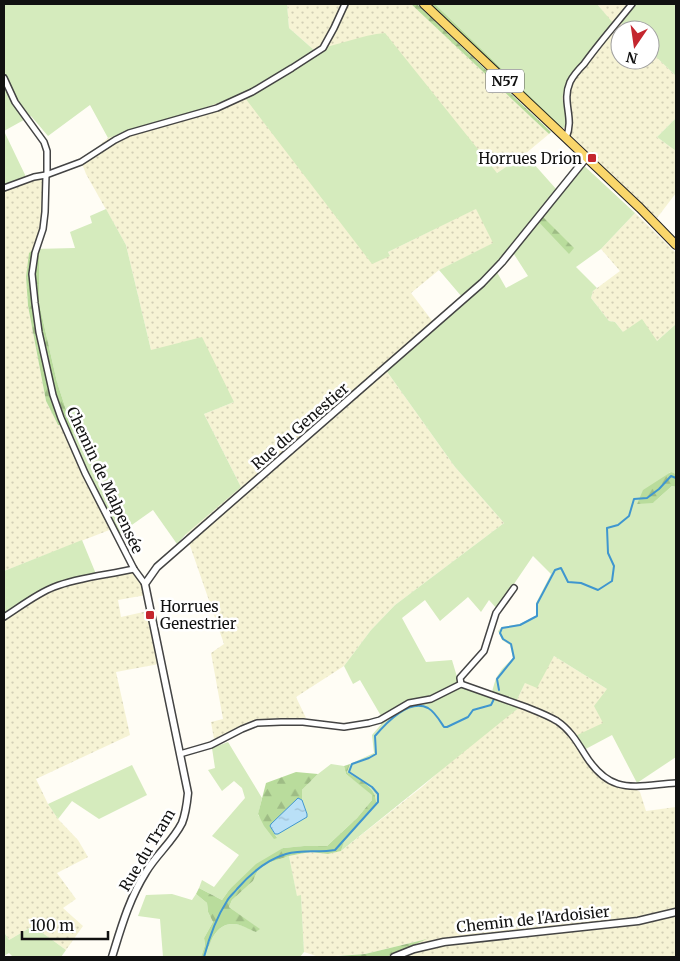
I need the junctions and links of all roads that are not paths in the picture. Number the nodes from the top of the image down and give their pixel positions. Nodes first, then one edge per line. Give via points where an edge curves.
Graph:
1 (345, 4) edge
2 (424, 4) edge
3 (632, 4) edge
4 (4, 78) edge
5 (566, 138) junction
6 (586, 158) junction
7 (47, 175) junction
8 (4, 188) edge
9 (676, 244) edge
10 (134, 569) junction
11 (145, 584) junction
12 (514, 588) dead end
13 (4, 617) edge
14 (461, 684) junction
15 (180, 754) junction
16 (676, 783) edge
17 (676, 912) edge
18 (112, 957) edge
19 (394, 957) edge

1 - 7 street via 323,48 252,92 217,108 129,133 82,162
2 - 5 main road, N57
3 - 5 street via 570,81 566,98 570,127
4 - 7 street, Chemin de Malpensée via 15,102 44,142
5 - 6 main road, N57
6 - 9 main road, N57
6 - 11 street, Rue du Genestier via 482,283 157,567
7 - 8 street
7 - 10 street, Chemin de Malpensée via 43,229 32,274 45,362 57,406 75,452
10 - 11 street, Chemin de Malpensée
10 - 13 street via 57,586
11 - 15 street
12 - 14 street via 496,613 484,651 460,678
14 - 15 street via 430,699 409,703 369,723 344,727 303,722 257,723 211,746
14 - 16 street via 558,721 570,732 597,771 613,783 626,786
15 - 18 street, Rue du Tram via 188,793 184,816 178,830 146,871 132,898
17 - 19 street, Chemin de l'Ardoisier via 638,921 444,942

